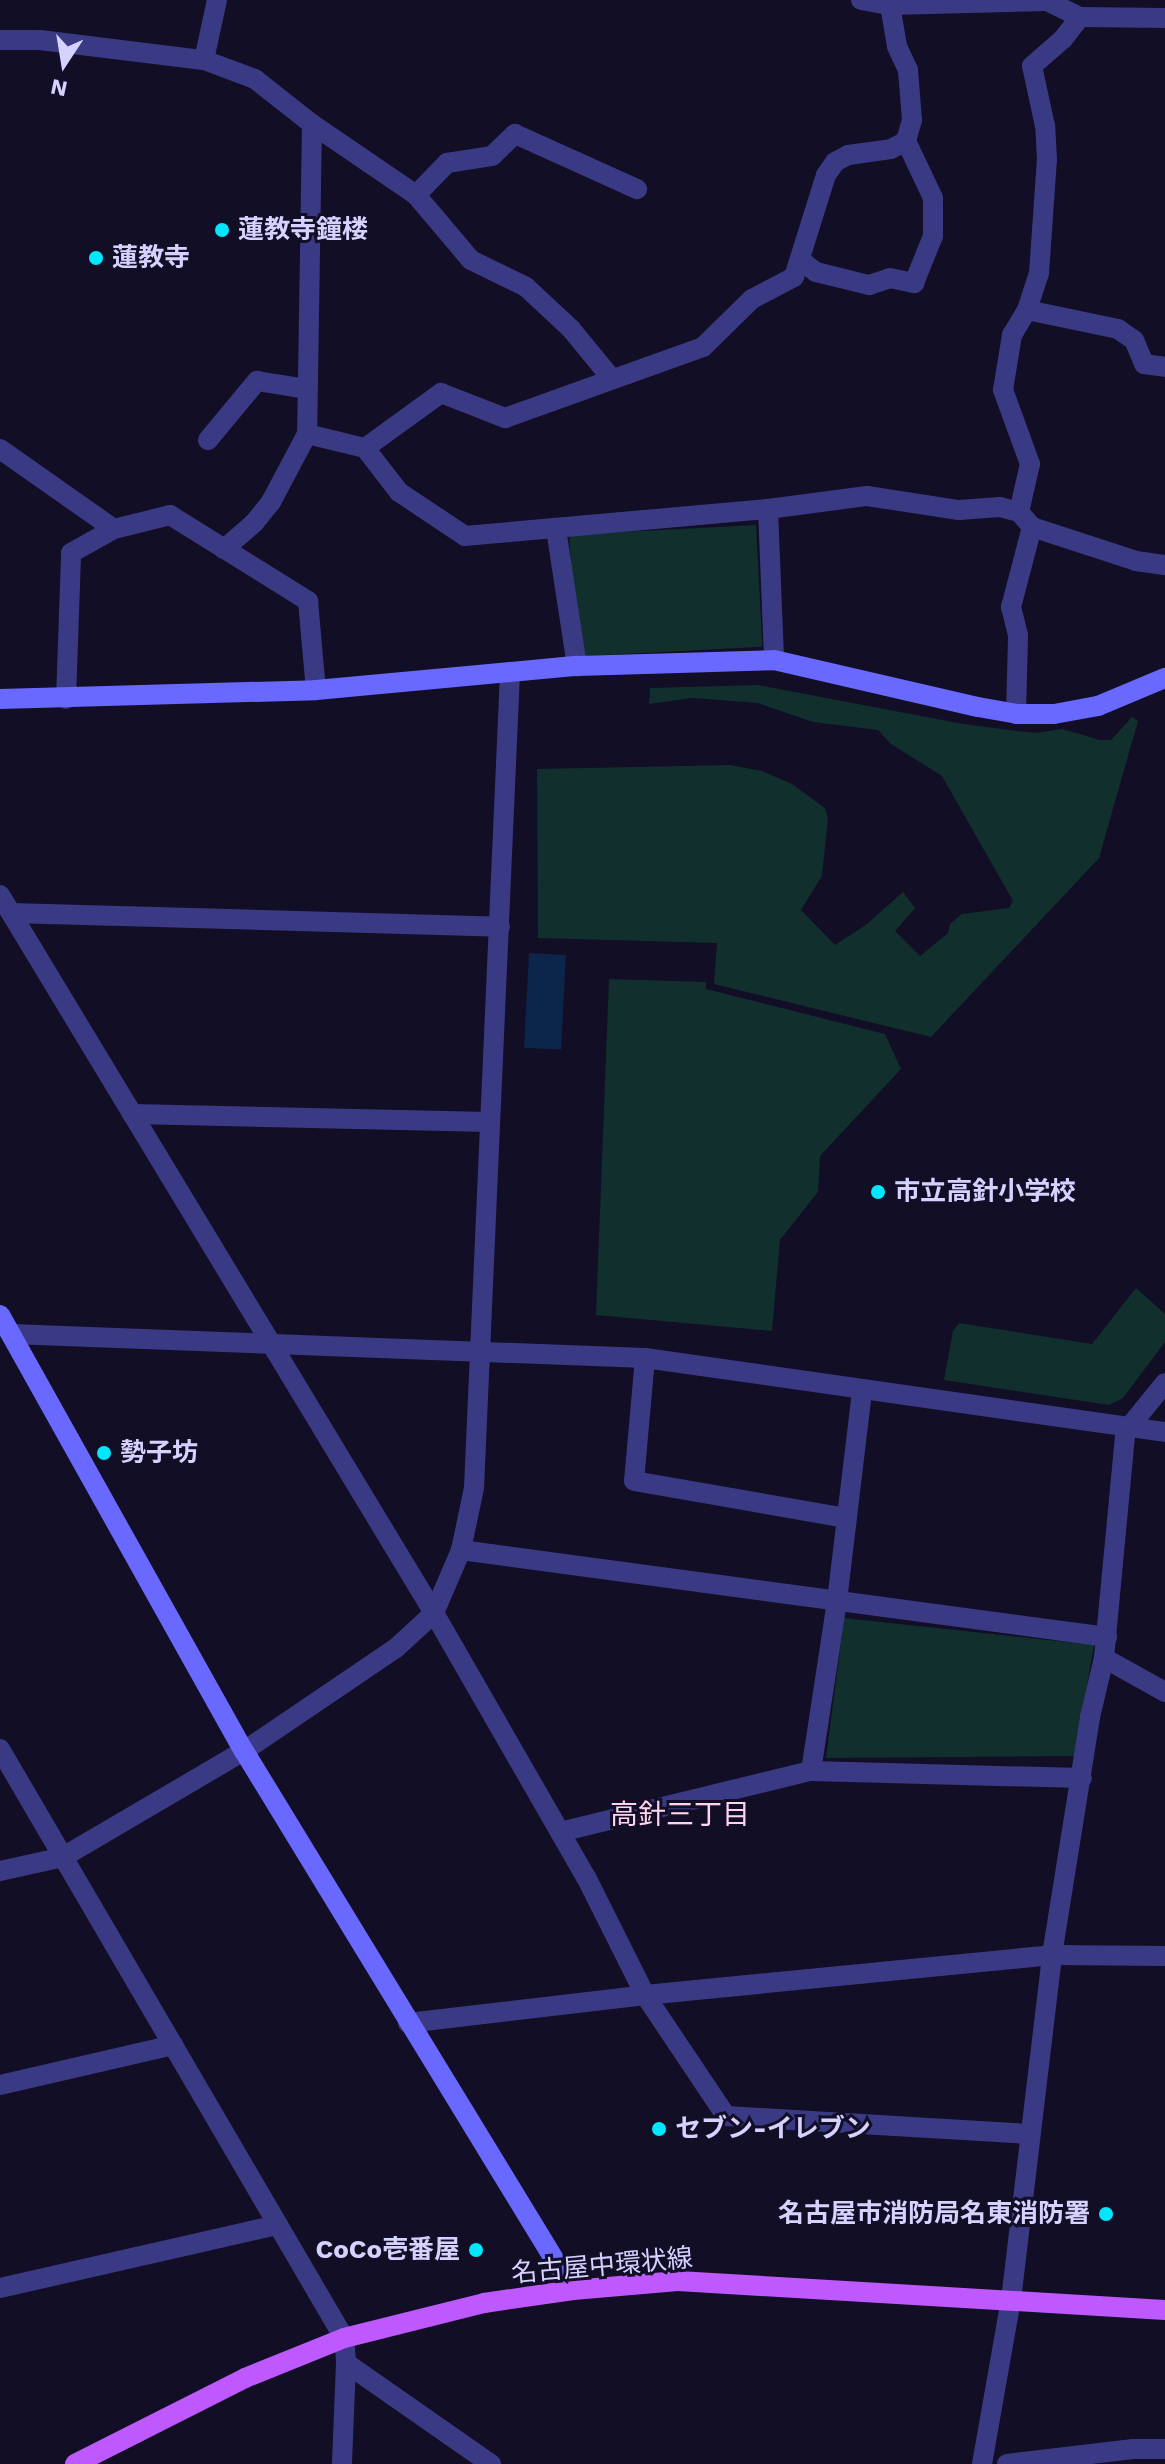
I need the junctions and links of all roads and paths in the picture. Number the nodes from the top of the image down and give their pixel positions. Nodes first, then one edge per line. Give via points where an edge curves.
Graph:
1 (217, 0) edge
2 (861, 0) edge
3 (1047, 0) edge
4 (890, 5) junction
5 (1080, 17) junction
6 (1165, 18) edge
7 (0, 40) edge
8 (204, 60) junction
9 (312, 124) junction
10 (906, 141) junction
11 (637, 189) dead end
12 (416, 195) junction
13 (800, 260) junction
14 (1027, 310) junction
15 (1165, 367) edge
16 (612, 379) junction
17 (307, 389) junction
18 (307, 434) junction
19 (208, 440) dead end
20 (365, 448) junction
21 (0, 449) edge
22 (768, 509) junction
23 (1026, 520) junction
24 (114, 529) junction
25 (556, 529) junction
26 (224, 549) junction
27 (1165, 565) edge
28 (774, 660) junction
29 (577, 666) junction
30 (510, 672) junction
31 (1165, 678) edge
32 (316, 690) junction
33 (0, 699) edge
34 (66, 699) junction
35 (1016, 714) junction
36 (0, 895) edge
37 (11, 913) junction
38 (500, 927) junction
39 (132, 1114) junction
40 (490, 1122) junction
41 (0, 1315) edge
42 (6, 1333) edge
43 (268, 1344) junction
44 (479, 1352) junction
45 (645, 1358) junction
46 (1165, 1383) edge
47 (862, 1390) junction
48 (1128, 1427) junction
49 (1165, 1432) edge
50 (847, 1518) junction
51 (461, 1550) junction
52 (837, 1601) junction
53 (434, 1613) junction
54 (1106, 1648) junction
55 (1165, 1692) edge
56 (0, 1749) edge
57 (244, 1751) junction
58 (811, 1771) junction
59 (1082, 1778) junction
60 (560, 1832) junction
61 (63, 1857) junction
62 (0, 1871) edge
63 (1052, 1955) junction
64 (1165, 1956) edge
65 (645, 1995) junction
66 (408, 2023) junction
67 (173, 2045) junction
68 (0, 2085) edge
69 (1029, 2134) junction
70 (278, 2225) junction
71 (0, 2288) edge
72 (573, 2290) junction
73 (1011, 2300) junction
74 (1165, 2310) edge
75 (344, 2338) junction
76 (346, 2363) junction
77 (1165, 2449) edge
78 (75, 2464) edge
79 (342, 2464) edge
80 (491, 2464) edge
81 (982, 2464) edge
82 (1007, 2464) edge

1 - 8 street
2 - 4 street
3 - 4 street
3 - 5 street
4 - 10 street via 897,46 908,70 912,120
5 - 6 street
5 - 14 street via 1032,66 1047,160 1039,273
7 - 8 street
8 - 9 street via 255,79
9 - 12 street
9 - 17 street
10 - 13 street via 835,162 826,175
10 - 13 street via 933,198 933,236 914,283 890,278 869,285 816,272
11 - 12 street via 515,134 492,156 447,163
12 - 16 street via 471,260 526,287 571,329
13 - 16 street via 794,277 752,299 703,347
14 - 15 street via 1118,329 1134,340 1144,364
14 - 23 street via 1012,335 1003,390 1030,464
16 - 20 street via 505,418 441,393
17 - 18 street
17 - 19 street via 257,381
18 - 20 street
18 - 26 street via 271,502
20 - 25 street via 399,492 465,536
21 - 24 street
22 - 23 street via 867,496 959,510 1000,507
22 - 25 street
22 - 28 street
23 - 27 street via 1136,561
23 - 35 street via 1011,607 1018,635
24 - 26 street via 170,515
24 - 34 street via 71,553
25 - 29 street
26 - 32 street via 308,601
28 - 29 street
28 - 35 street
29 - 30 street
30 - 32 street
30 - 38 street
31 - 35 street via 1098,706
32 - 34 street
33 - 34 street
36 - 37 street
37 - 38 street
37 - 39 street
38 - 40 street
39 - 40 street
39 - 43 street
40 - 44 street
41 - 42 street
42 - 43 street
42 - 57 street
43 - 44 street
43 - 53 street
44 - 45 street
44 - 51 street via 474,1488
45 - 47 street
45 - 50 street via 634,1481
46 - 48 street
47 - 48 street
47 - 50 street
48 - 49 street
48 - 54 street
50 - 52 street
51 - 52 street
51 - 53 street
52 - 54 street
52 - 58 street
53 - 57 street via 396,1648
53 - 60 street
54 - 55 street
54 - 59 street
56 - 61 street
57 - 61 street
57 - 66 street
58 - 59 street
58 - 60 street
59 - 63 street
60 - 65 street
61 - 62 street
61 - 67 street
63 - 64 street
63 - 65 street
63 - 69 street
65 - 66 street
65 - 69 street via 726,2116
66 - 72 street
67 - 68 street
67 - 70 street
69 - 73 street
70 - 71 street
70 - 75 street
72 - 73 main road, 名古屋中環状線 via 678,2281
72 - 75 main road, 名古屋中環状線 via 484,2303
73 - 74 main road, 名古屋中環状線
73 - 81 street
75 - 76 street
75 - 78 main road, 名古屋中環状線 via 245,2378
76 - 79 street
76 - 80 street
77 - 82 street

